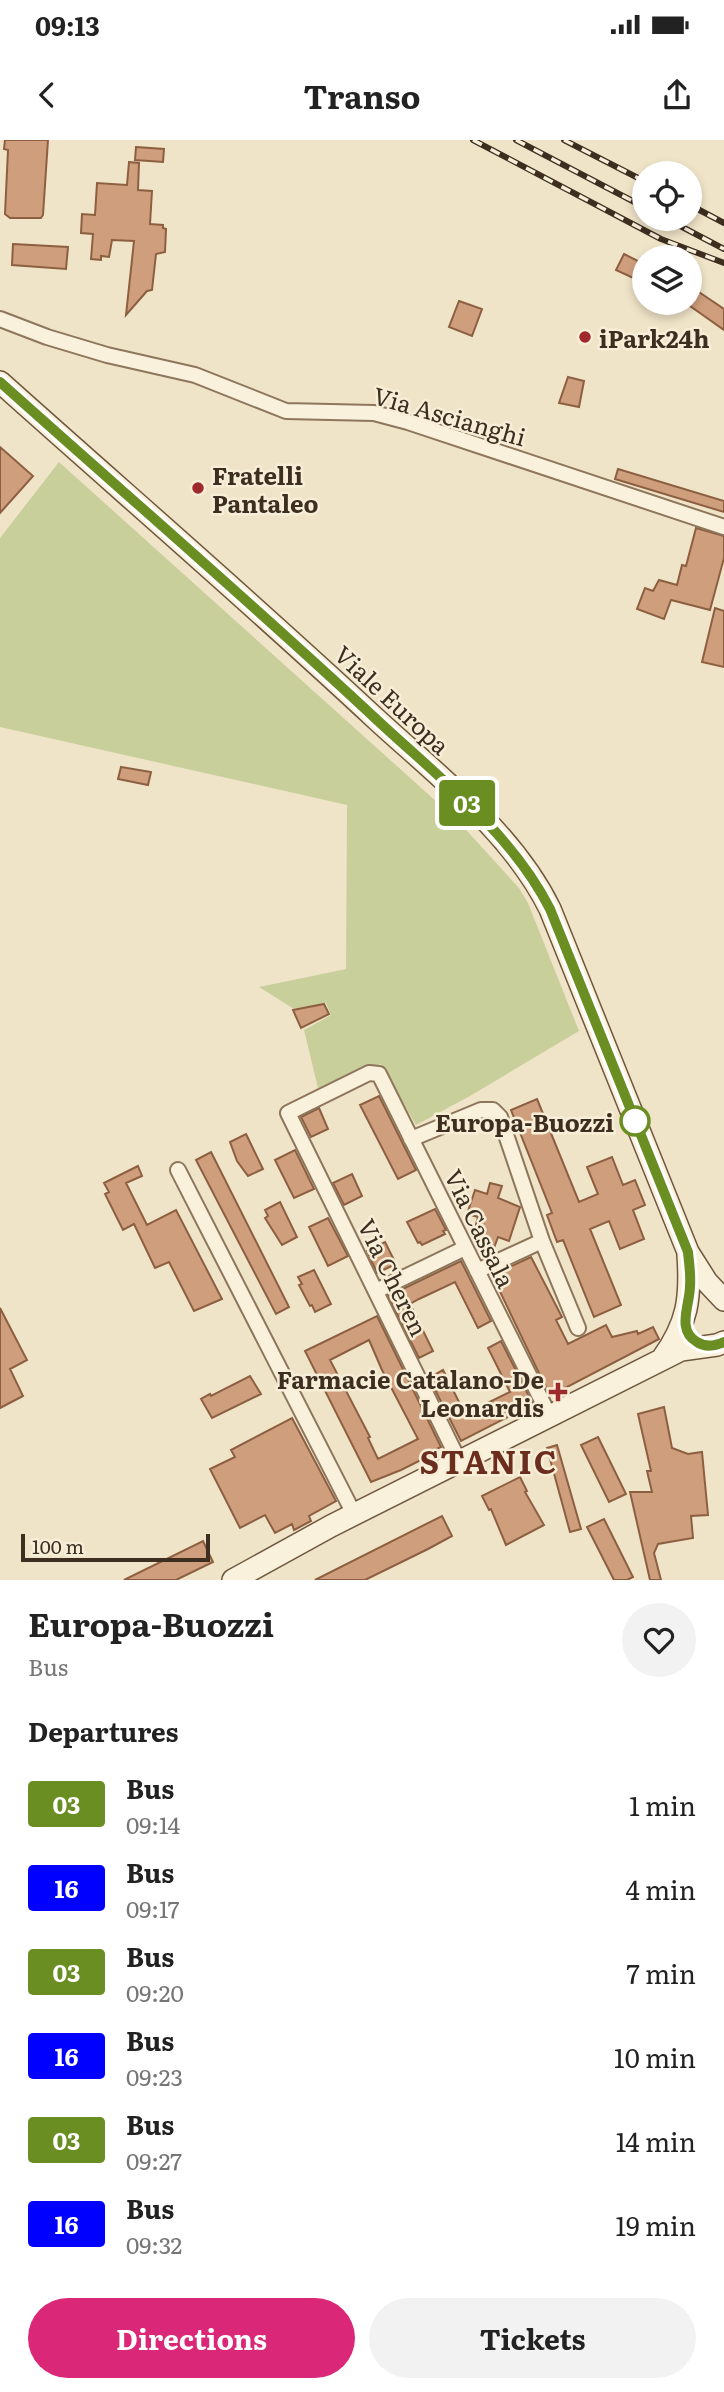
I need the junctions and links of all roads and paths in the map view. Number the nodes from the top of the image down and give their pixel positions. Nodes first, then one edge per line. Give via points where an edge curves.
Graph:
1 (0, 319) edge
2 (0, 382) edge
3 (724, 527) edge
4 (288, 1113) joint
5 (411, 1139) junction
6 (178, 1170) dead end
7 (542, 1241) junction
8 (465, 1248) junction
9 (688, 1252) junction
10 (477, 1270) junction
11 (376, 1291) junction
12 (723, 1299) edge
13 (686, 1315) junction
14 (578, 1328) dead end
15 (716, 1344) edge
16 (659, 1363) junction
17 (550, 1418) junction
18 (459, 1461) junction
19 (354, 1514) junction
20 (241, 1577) edge

1 - 3 street, Via Ascianghi via 107,355 195,375 286,411 374,413 408,422
2 - 9 main road, Viale Europa via 293,642 471,807 520,860 550,909
4 - 5 street, Via Cassala via 369,1073 379,1074
4 - 11 street, Via Cheren
5 - 7 street via 481,1110 493,1110 500,1117
5 - 8 street, Via Cassala
6 - 19 street
7 - 10 street
7 - 14 street
8 - 10 street, Via Cassala
8 - 11 street
9 - 12 main road
9 - 13 main road via 691,1287
10 - 17 street, Via Cassala
11 - 18 street, Via Cheren
12 - 13 main road via 704,1296
13 - 15 main road via 685,1327 694,1340
13 - 16 main road
15 - 16 main road via 681,1350
16 - 17 main road
17 - 18 main road
18 - 19 main road
19 - 20 main road

